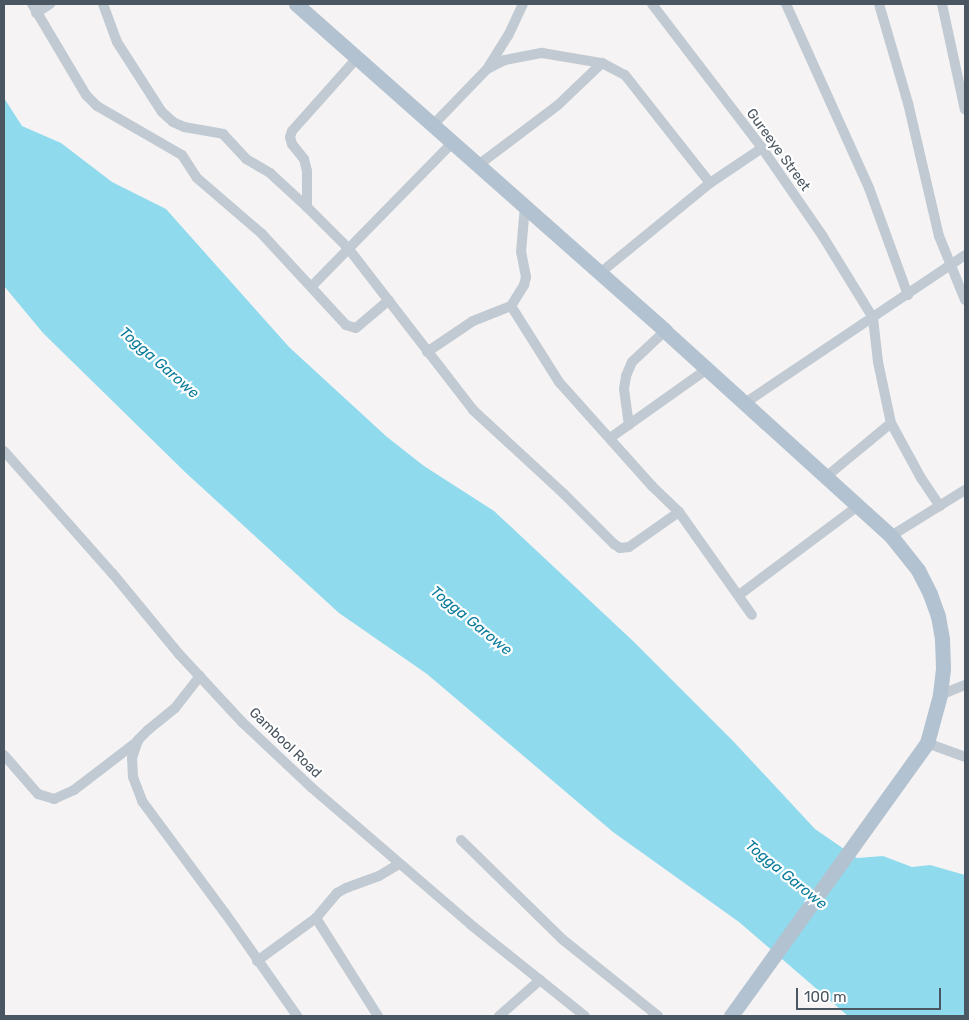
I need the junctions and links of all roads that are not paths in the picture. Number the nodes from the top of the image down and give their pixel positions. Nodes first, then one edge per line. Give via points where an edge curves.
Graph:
1 (50, 4) edge
2 (103, 4) edge
3 (296, 4) edge
4 (523, 4) edge
5 (652, 4) edge
6 (786, 4) edge
7 (879, 4) edge
8 (942, 4) edge
9 (34, 8) edge
10 (357, 58) junction
11 (602, 63) junction
12 (487, 69) junction
13 (965, 110) edge
14 (433, 125) junction
15 (453, 142) junction
16 (762, 148) junction
17 (477, 166) junction
18 (710, 183) junction
19 (525, 206) junction
20 (307, 207) junction
21 (348, 248) junction
22 (965, 255) edge
23 (950, 266) junction
24 (600, 273) junction
25 (312, 286) junction
26 (908, 295) junction
27 (388, 300) junction
28 (965, 300) edge
29 (512, 306) junction
30 (873, 318) junction
31 (665, 331) junction
32 (427, 352) junction
33 (707, 369) junction
34 (745, 403) junction
35 (891, 423) junction
36 (629, 424) junction
37 (610, 438) junction
38 (4, 451) edge
39 (827, 476) junction
40 (965, 490) edge
41 (858, 506) junction
42 (940, 506) junction
43 (679, 512) junction
44 (891, 536) junction
45 (739, 595) junction
46 (752, 615) dead end
47 (200, 676) junction
48 (965, 685) edge
49 (940, 694) junction
50 (138, 740) junction
51 (927, 743) junction
52 (4, 754) edge
53 (965, 757) edge
54 (461, 840) dead end
55 (399, 864) junction
56 (316, 918) junction
57 (257, 961) junction
58 (540, 980) junction
59 (297, 1016) edge
60 (378, 1016) edge
61 (499, 1016) edge
62 (585, 1016) edge
63 (658, 1016) edge
64 (731, 1016) edge

1 - 9 street
2 - 20 street via 117,42 162,112 184,127 223,134 246,159 270,173
3 - 10 main road
4 - 12 street
5 - 16 street, Gureeye Street
6 - 26 street via 869,188
7 - 23 street
8 - 13 street
9 - 25 street via 86,95 97,106 182,155 197,178 248,221
10 - 14 main road
10 - 20 street via 292,131 292,144 304,159 307,171
11 - 12 street via 529,53
11 - 17 street via 558,105
11 - 18 street via 625,75
12 - 14 street
14 - 15 main road
15 - 17 main road
15 - 21 street
16 - 18 street
16 - 30 street, Gureeye Street via 822,234
17 - 19 main road
18 - 24 street
19 - 24 main road
19 - 29 street via 521,252 526,277
20 - 21 street
21 - 25 street
21 - 27 street
22 - 23 street
23 - 26 street
23 - 28 street
24 - 31 main road
25 - 27 street via 351,328 356,328
26 - 30 street
27 - 32 street
29 - 32 street via 473,321
29 - 37 street via 559,382
30 - 34 street
30 - 35 street via 878,362
31 - 33 main road
31 - 36 street via 632,362 626,376 624,389
32 - 43 street via 472,410 620,548 629,547
33 - 34 main road
33 - 36 street
34 - 39 main road
35 - 39 street
35 - 42 street
36 - 37 street
37 - 43 street
38 - 47 street, Gambool Road
39 - 41 main road
40 - 42 street
41 - 44 main road
41 - 45 street
42 - 44 street
43 - 45 street
44 - 49 main road via 918,570 938,616 943,669
45 - 46 street
47 - 50 street via 175,708
47 - 55 street, Gambool Road via 263,741
48 - 49 street
49 - 51 main road
50 - 52 street via 74,790 54,799 38,794
50 - 57 street via 131,767 142,802 226,913
51 - 53 street
51 - 64 main road
54 - 63 street via 562,939
55 - 56 street via 337,893
55 - 58 street, Gambool Road
56 - 57 street
56 - 60 street
57 - 59 street
58 - 61 street
58 - 62 street, Gambool Road

